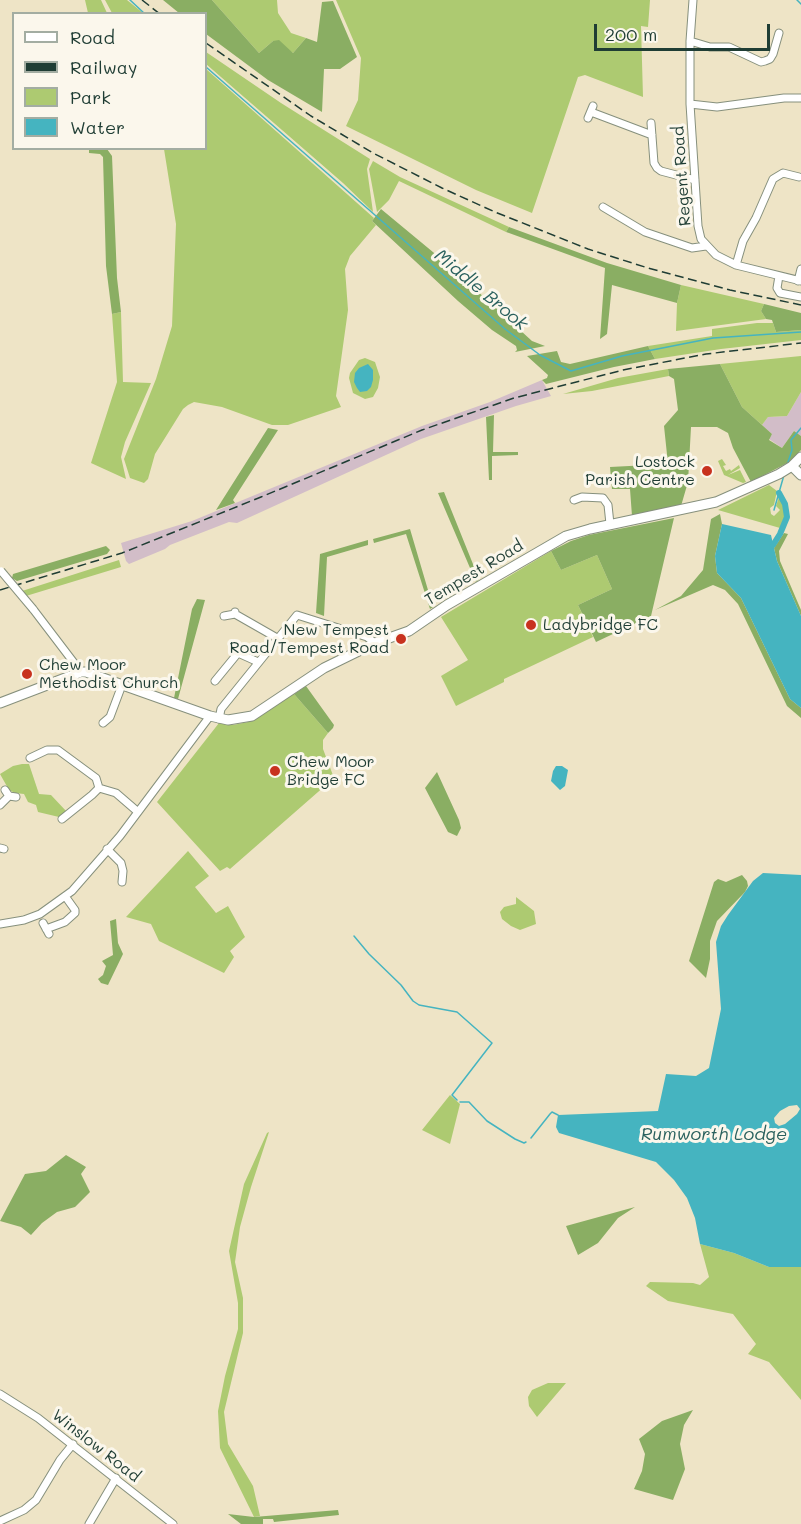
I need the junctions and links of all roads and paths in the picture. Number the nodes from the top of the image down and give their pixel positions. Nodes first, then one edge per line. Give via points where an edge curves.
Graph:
1 (693, 0) edge
2 (779, 32) dead end
3 (690, 40) junction
4 (801, 98) edge
5 (690, 104) junction
6 (591, 112) dead end
7 (651, 123) dead end
8 (651, 135) junction
9 (799, 176) edge
10 (695, 180) junction
11 (603, 207) dead end
12 (706, 246) junction
13 (735, 266) junction
14 (801, 269) edge
15 (779, 276) junction
16 (800, 281) edge
17 (801, 297) edge
18 (801, 457) edge
19 (792, 466) junction
20 (801, 475) edge
21 (574, 500) dead end
22 (610, 524) junction
23 (0, 570) edge
24 (225, 616) dead end
25 (277, 638) junction
26 (375, 643) junction
27 (258, 662) junction
28 (215, 666) dead end
29 (223, 671) junction
30 (81, 672) junction
31 (215, 681) dead end
32 (122, 685) junction
33 (0, 703) edge
34 (214, 718) junction
35 (103, 723) dead end
36 (30, 758) dead end
37 (99, 788) junction
38 (10, 794) dead end
39 (0, 805) edge
40 (138, 812) junction
41 (62, 819) dead end
42 (108, 849) junction
43 (122, 882) dead end
44 (66, 896) junction
45 (0, 924) edge
46 (46, 929) dead end
47 (0, 1394) edge
48 (73, 1444) junction
49 (116, 1478) junction
50 (164, 1517) junction
51 (0, 1521) edge
52 (88, 1524) edge
53 (159, 1524) edge
54 (173, 1524) edge

1 - 3 street, Regent Road
2 - 3 street via 770,59 761,62 729,47
3 - 5 street, Regent Road
4 - 5 street via 717,107
5 - 10 street, Regent Road
6 - 8 street
7 - 8 street
8 - 10 street via 657,168
9 - 13 street via 783,173 773,179
10 - 12 street, Regent Road via 698,226
11 - 12 street via 645,232 692,248
12 - 13 street, Regent Road
13 - 15 street, Regent Road
14 - 16 street
15 - 16 street, Regent Road
15 - 17 street via 780,292
18 - 19 street, Tempest Road
19 - 20 street
19 - 22 street, Tempest Road via 716,502
21 - 22 street via 603,498 608,505
22 - 26 street, Tempest Road via 566,536 409,631
23 - 30 street, bridge
24 - 25 street via 235,611
25 - 26 street via 295,616 302,615
25 - 27 street
26 - 34 street, Tempest Road via 310,676 258,713 233,720
27 - 29 street via 238,653
27 - 34 street
28 - 29 street
29 - 31 street
30 - 32 street
30 - 33 street
32 - 34 street
32 - 35 street via 111,720
34 - 40 street
36 - 37 street via 47,750 58,750 93,775
37 - 40 street via 116,793
37 - 41 street
38 - 39 street
40 - 42 street
42 - 43 street via 125,871
42 - 44 street
44 - 45 street via 40,914
44 - 46 street via 75,913 65,922
47 - 48 street, Winslow Road
48 - 49 street, Winslow Road
48 - 51 street via 36,1500
49 - 50 street, Winslow Road
49 - 52 street
50 - 53 street
50 - 54 street, Winslow Road

